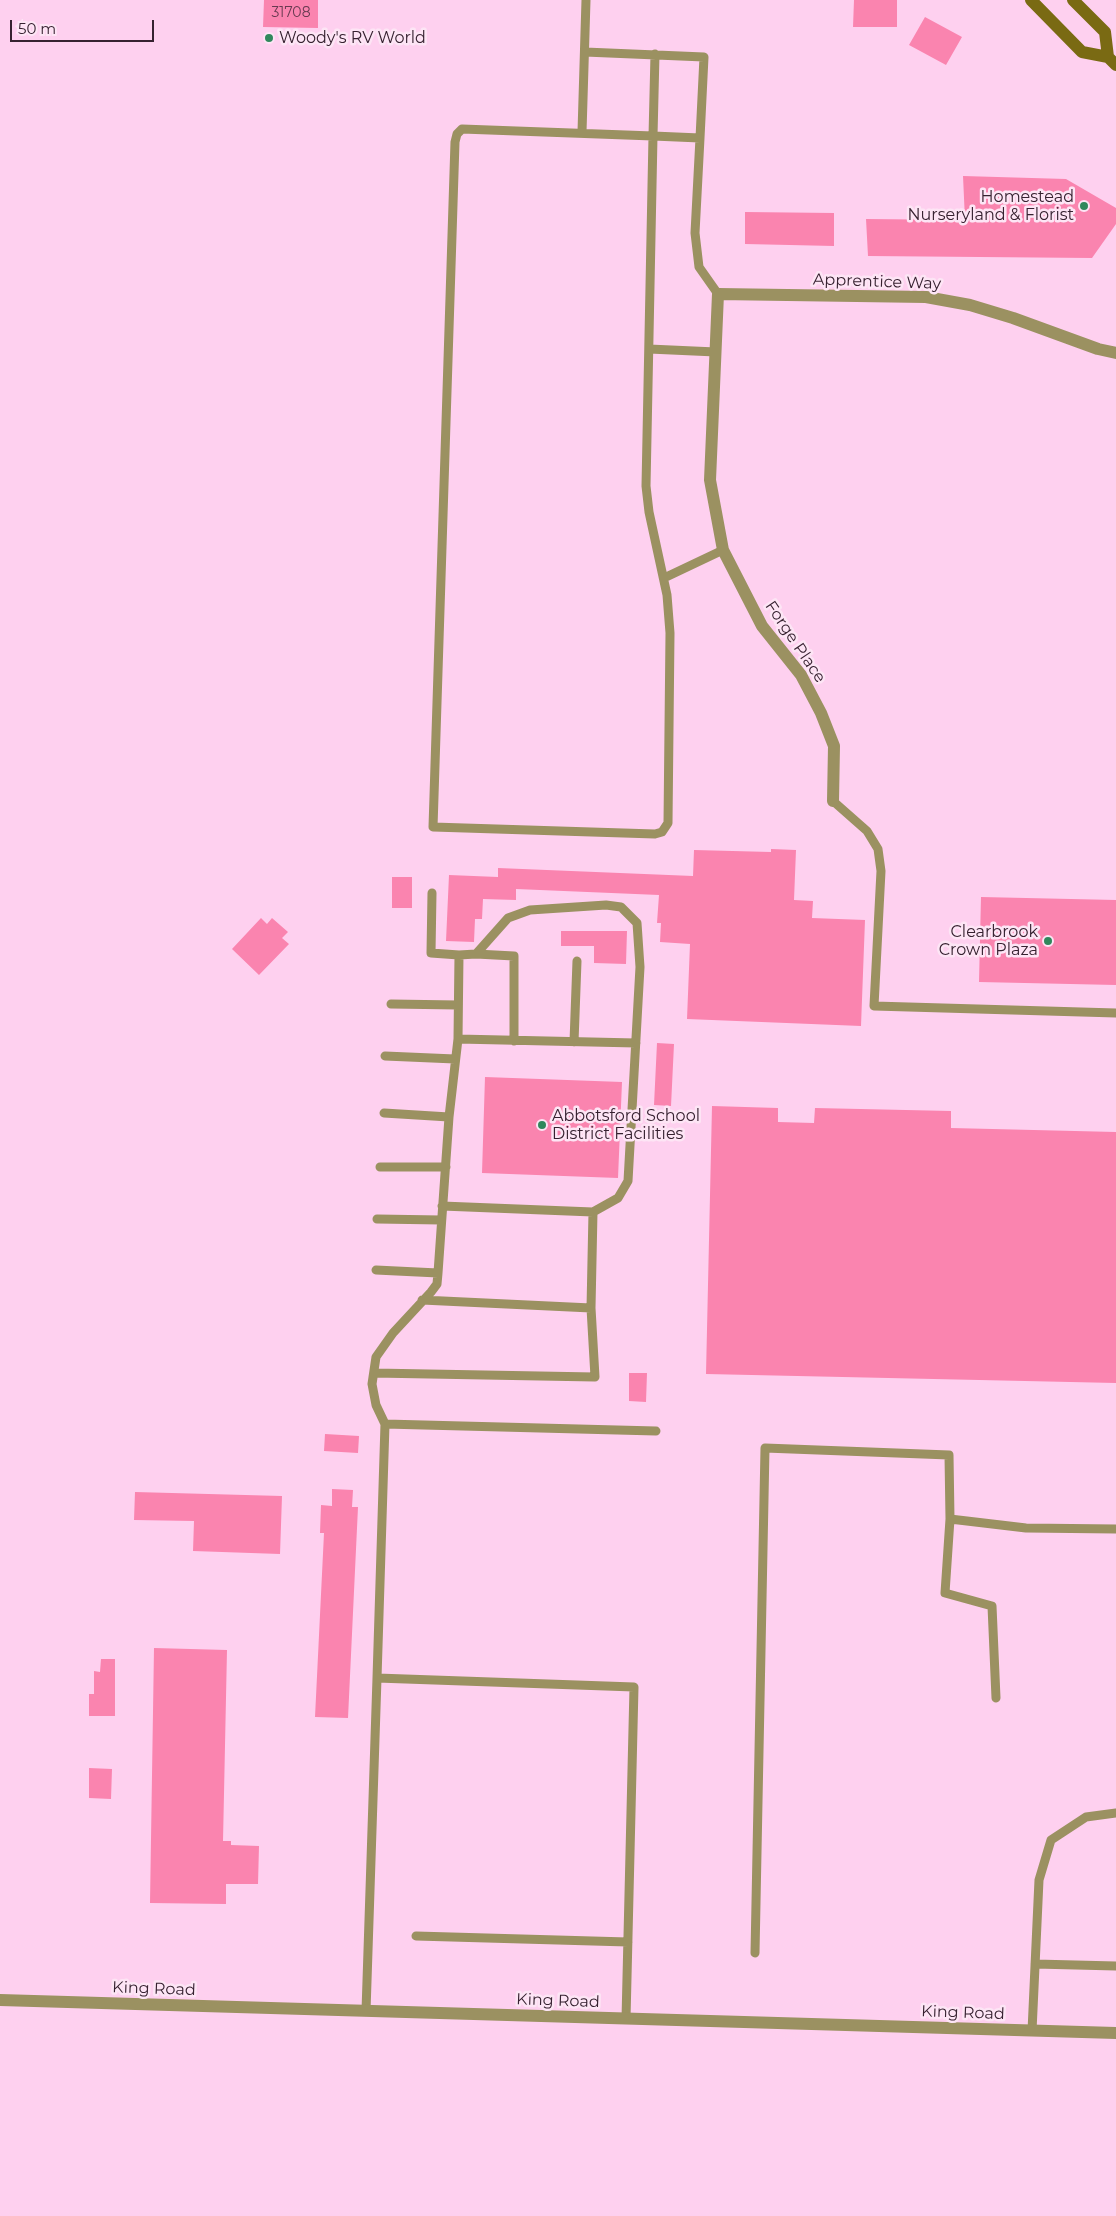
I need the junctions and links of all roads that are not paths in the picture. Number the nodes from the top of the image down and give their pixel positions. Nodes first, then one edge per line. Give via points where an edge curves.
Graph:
1 (586, 0) edge
2 (1031, 0) edge
3 (1073, 0) edge
4 (585, 52) junction
5 (655, 54) junction
6 (1112, 61) edge
7 (582, 132) junction
8 (653, 136) junction
9 (700, 138) junction
10 (718, 294) junction
11 (649, 349) junction
12 (716, 352) junction
13 (1116, 353) edge
14 (723, 550) junction
15 (664, 578) junction
16 (833, 802) joint
17 (432, 893) dead end
18 (476, 954) junction
19 (459, 955) junction
20 (577, 961) dead end
21 (391, 1004) dead end
22 (458, 1005) junction
23 (1116, 1013) edge
24 (458, 1039) junction
25 (514, 1041) junction
26 (574, 1042) junction
27 (636, 1043) junction
28 (385, 1056) dead end
29 (455, 1059) junction
30 (384, 1113) dead end
31 (449, 1116) junction
32 (380, 1166) dead end
33 (446, 1167) junction
34 (442, 1206) junction
35 (593, 1212) junction
36 (377, 1219) dead end
37 (441, 1220) junction
38 (376, 1270) dead end
39 (438, 1274) junction
40 (422, 1300) junction
41 (591, 1308) junction
42 (374, 1373) junction
43 (385, 1424) junction
44 (656, 1431) dead end
45 (950, 1519) junction
46 (1116, 1529) edge
47 (377, 1678) junction
48 (996, 1698) dead end
49 (1116, 1814) edge
50 (416, 1936) dead end
51 (628, 1942) junction
52 (755, 1953) dead end
53 (1035, 1964) junction
54 (1116, 1966) edge
55 (0, 2000) edge
56 (366, 2012) junction
57 (626, 2019) junction
58 (1032, 2031) junction
59 (1116, 2033) edge

1 - 4 lane
2 - 6 main road via 1082,52
3 - 6 main road via 1105,32
4 - 5 lane
4 - 7 lane
5 - 8 lane
5 - 9 lane via 704,57
7 - 8 lane
7 - 15 lane via 462,129 455,142 433,827 655,834 666,828 670,633
8 - 9 lane
8 - 11 lane
9 - 10 lane via 695,233 699,267
10 - 12 street, Forge Place
10 - 13 street, Apprentice Way via 926,296 970,305
11 - 12 lane
11 - 15 lane via 646,486
12 - 14 street, Forge Place via 710,480
14 - 15 lane
14 - 16 street, Forge Place via 762,626 801,675 821,713 834,746
16 - 23 lane via 867,831 878,849 881,871 874,1006
17 - 19 lane via 431,953
18 - 19 lane
18 - 25 lane via 514,956
18 - 27 lane via 508,918 530,910 621,906 637,923 640,967
19 - 22 lane
20 - 26 lane
21 - 22 lane
22 - 24 lane
24 - 25 lane
24 - 29 lane
25 - 26 lane
26 - 27 lane
27 - 35 lane via 628,1181 618,1198
28 - 29 lane
29 - 31 lane
30 - 31 lane
31 - 33 lane
32 - 33 lane
33 - 34 lane
34 - 35 lane
34 - 37 lane
35 - 41 lane
36 - 37 lane
37 - 39 lane
38 - 39 lane
39 - 40 lane via 437,1284
40 - 41 lane
40 - 42 lane via 376,1357
41 - 42 lane via 595,1377
42 - 43 lane via 372,1384 376,1405
43 - 44 lane
43 - 47 lane
45 - 46 lane via 1026,1528
45 - 48 lane via 945,1593 992,1606
45 - 52 lane via 949,1455 765,1448
47 - 51 lane via 634,1686
47 - 56 lane
49 - 53 lane via 1086,1817 1051,1840 1039,1880
50 - 51 lane
51 - 57 lane
53 - 54 lane
53 - 58 lane
55 - 56 street, King Road
56 - 57 street, King Road
57 - 58 street, King Road
58 - 59 street, King Road

